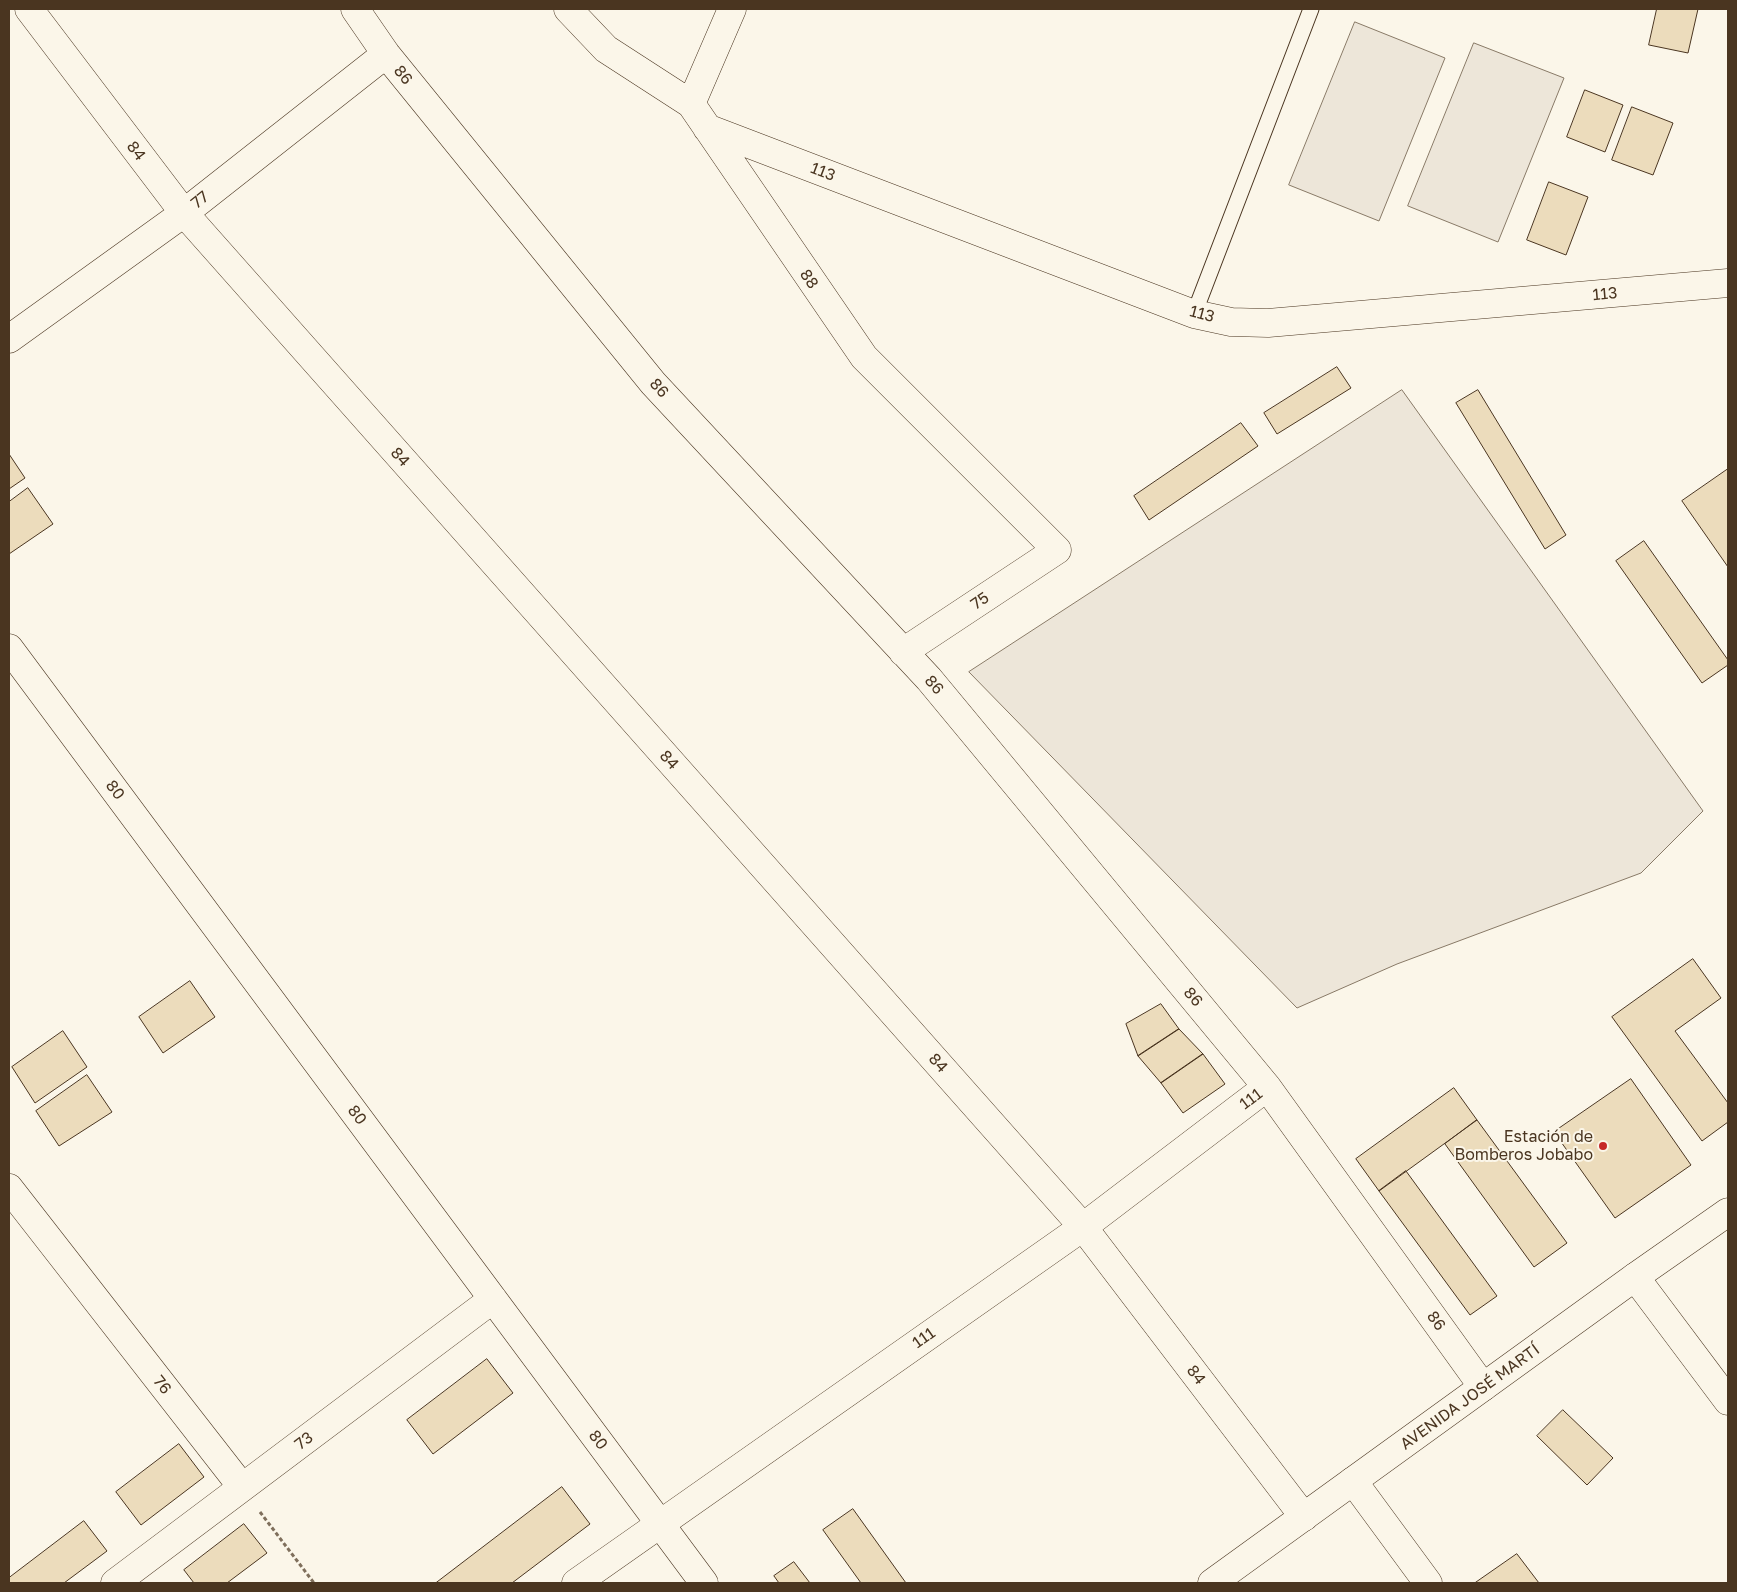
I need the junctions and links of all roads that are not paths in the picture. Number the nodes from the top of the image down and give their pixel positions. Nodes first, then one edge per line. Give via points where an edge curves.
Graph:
1 (29, 9) edge
2 (355, 9) edge
3 (568, 9) edge
4 (732, 9) edge
5 (1311, 9) edge
6 (386, 54) junction
7 (691, 104) junction
8 (707, 128) junction
9 (184, 213) junction
10 (1728, 283) edge
11 (1194, 314) junction
12 (9, 339) edge
13 (1057, 550) joint
14 (9, 648) edge
15 (904, 652) junction
16 (1267, 1087) junction
17 (14, 1205) edge
18 (1728, 1212) edge
19 (1083, 1227) junction
20 (1635, 1277) junction
21 (493, 1298) junction
22 (1484, 1387) junction
23 (1728, 1401) edge
24 (1353, 1481) junction
25 (242, 1488) junction
26 (1304, 1517) junction
27 (660, 1524) junction
28 (115, 1583) edge
29 (576, 1583) edge
30 (704, 1583) edge
31 (1212, 1583) edge
32 (1428, 1583) edge

1 - 9 street, 84
2 - 6 street, 86
3 - 7 street, 88 via 606,49
4 - 7 street
5 - 11 lane
6 - 9 street, 77
6 - 15 street, 86 via 653,383
7 - 8 street, 88
8 - 11 street, 113
8 - 13 street, 88 via 864,356
9 - 12 street, 77
9 - 19 street, 84
10 - 11 street, 113 via 1268,323 1231,322
13 - 15 street, 75
14 - 21 street, 80
15 - 16 street, 86
16 - 19 street, 111
16 - 22 street, 86
17 - 25 street, 76
18 - 20 street, AVENIDA JOSÉ MARTÍ
19 - 26 street, 84
19 - 27 street, 111
20 - 22 street, AVENIDA JOSÉ MARTÍ
20 - 23 street
21 - 25 street, 73
21 - 27 street, 80
22 - 24 street, AVENIDA JOSÉ MARTÍ
24 - 26 street, AVENIDA JOSÉ MARTÍ
24 - 32 street
25 - 28 street, 73
26 - 31 street, AVENIDA JOSÉ MARTÍ
27 - 29 street, 111
27 - 30 street, 80

